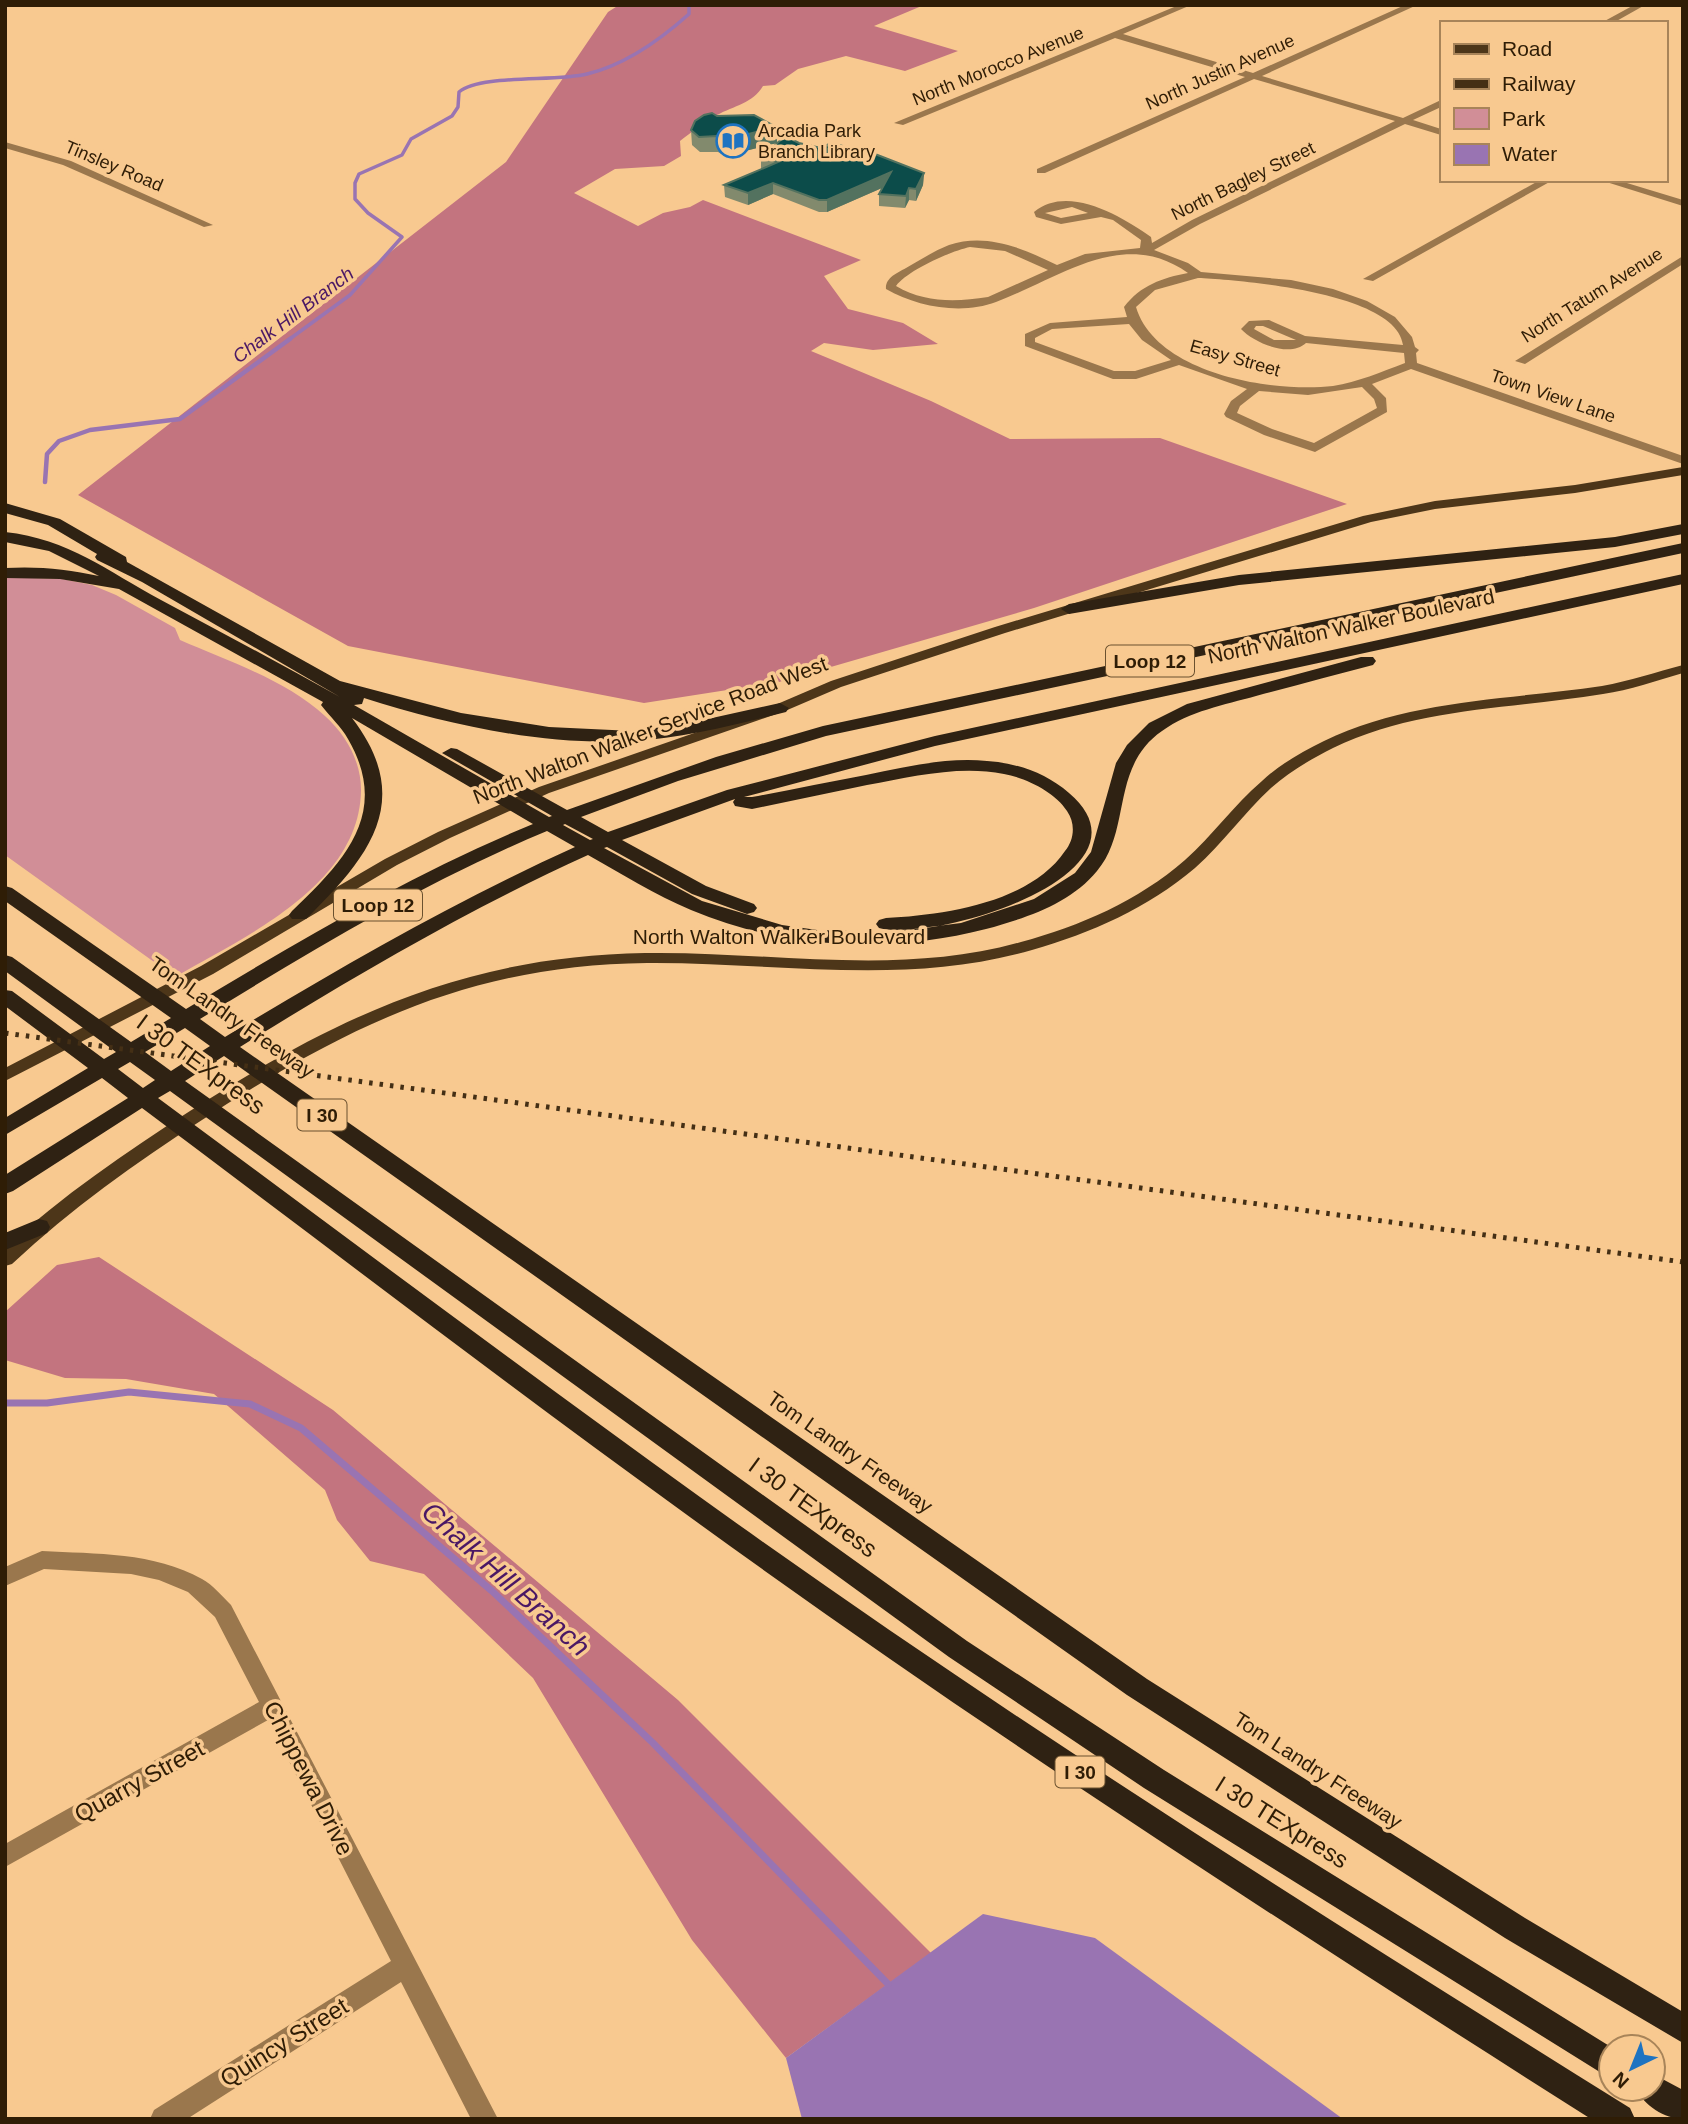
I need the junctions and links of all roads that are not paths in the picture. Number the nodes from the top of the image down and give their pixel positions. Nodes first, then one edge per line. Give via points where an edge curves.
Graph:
1 (1187, 5) edge
2 (1413, 5) edge
3 (1641, 5) edge
4 (1609, 21) edge
5 (1115, 35) junction
6 (1254, 76) junction
7 (1440, 104) edge
8 (1405, 121) junction
9 (899, 123) dead end
10 (1440, 132) edge
11 (5, 145) edge
12 (1041, 171) dead end
13 (1544, 182) edge
14 (1612, 182) edge
15 (1683, 203) edge
16 (1101, 214) dead end
17 (208, 225) dead end
18 (1144, 251) junction
19 (1683, 259) edge
20 (1056, 269) junction
21 (1198, 275) junction
22 (1369, 279) dead end
23 (1131, 320) junction
24 (1303, 339) dead end
25 (1413, 349) junction
26 (1180, 361) junction
27 (1521, 361) dead end
28 (1411, 365) junction
29 (1365, 383) junction
30 (1256, 387) junction
31 (1683, 460) edge
32 (1683, 471) edge
33 (5, 508) edge
34 (5, 528) edge
35 (1683, 529) edge
36 (5, 537) edge
37 (1683, 548) edge
38 (5, 573) edge
39 (148, 579) junction
40 (1683, 579) edge
41 (129, 589) junction
42 (1069, 609) junction
43 (1437, 633) junction
44 (1683, 669) edge
45 (330, 682) junction
46 (312, 690) junction
47 (780, 708) junction
48 (716, 799) junction
49 (655, 875) junction
50 (5, 892) edge
51 (299, 915) junction
52 (5, 961) edge
53 (5, 996) edge
54 (5, 1075) edge
55 (5, 1128) edge
56 (5, 1186) edge
57 (39, 1227) junction
58 (5, 1242) edge
59 (5, 1259) edge
60 (5, 1577) edge
61 (272, 1706) junction
62 (5, 1856) edge
63 (406, 1965) junction
64 (1683, 2029) edge
65 (1597, 2055) edge
66 (1667, 2098) edge
67 (1683, 2108) edge
68 (163, 2119) edge
69 (485, 2119) edge
70 (1619, 2119) edge

1 - 5 street, North Morocco Avenue
2 - 6 street, North Justin Avenue
3 - 4 street
5 - 6 street
5 - 9 street, North Morocco Avenue
6 - 8 street
6 - 12 street, North Justin Avenue
7 - 8 street, North Bagley Street
8 - 10 street
8 - 18 street, North Bagley Street
11 - 17 street, Tinsley Road via 67,163
13 - 22 street
14 - 15 street
16 - 18 street via 1117,218 1147,239
18 - 20 street, North Bagley Street via 1094,255
18 - 21 street
19 - 27 street, North Tatum Avenue
20 - 20 street, North Bagley Street via 1015,251 969,244 929,260 895,279 890,287 929,302 975,303
21 - 23 street via 1146,289 1130,307
21 - 25 street via 1280,281 1325,291 1392,318
23 - 26 street, Easy Street via 1156,348
23 - 26 street via 1050,327 1029,336 1029,344 1113,375 1136,375
24 - 25 street
25 - 28 street
26 - 30 street, Easy Street
28 - 29 street, Easy Street
28 - 31 street, Town View Lane
29 - 30 street, Easy Street via 1288,391
29 - 30 street via 1380,398 1383,409 1315,448 1230,414
32 - 42 main road via 1602,486 1435,505 1368,519
33 - 39 highway via 54,522
34 - 39 highway via 67,539
35 - 42 highway via 1615,542 1239,580
36 - 41 highway via 43,542 70,552
37 - 55 highway, North Walton Walker Boulevard / Loop 12 via 823,731 635,789 530,830 331,930
38 - 41 highway via 82,576
39 - 45 highway
40 - 43 highway, North Walton Walker Boulevard / Loop 12
41 - 46 highway
42 - 47 main road, North Walton Walker Service Road West via 919,656
43 - 48 highway, North Walton Walker Boulevard / Loop 12 via 935,741
43 - 49 highway via 1361,664 1168,718 1147,733 1119,771 1100,853 1084,875 1058,893 999,919 920,936 833,938 749,924 676,897
44 - 57 main road, North Walton Walker Boulevard via 1609,690 1435,712 1338,740 1271,781 1195,859 1149,895 1098,921 1013,950 903,964 654,958 587,961 472,981 415,999 310,1046 225,1097 86,1188
45 - 47 highway via 433,712 580,735 673,732
45 - 49 highway
46 - 49 highway via 351,708 475,783
46 - 51 highway via 352,727 373,775 375,797 374,814 353,858
47 - 51 main road, North Walton Walker Service Road West via 497,810 391,862
48 - 49 highway via 752,803 913,771 980,765 1033,776 1054,787 1076,809 1083,837 1063,868 1017,896 943,918 900,924 813,923 772,916
48 - 56 highway, North Walton Walker Boulevard / Loop 12 via 618,835 442,919 263,1024
50 - 64 highway, Tom Landry Freeway / I 30 via 1138,1687
51 - 54 main road, North Walton Walker Service Road West via 121,1017
52 - 65 highway, I 30 TEXpress via 981,1664 1154,1779
53 - 70 highway, I 30 via 693,1506 995,1716
57 - 58 highway
57 - 59 main road, North Walton Walker Boulevard
60 - 61 street, Chippewa Drive via 42,1560 131,1565 196,1586 223,1611
61 - 62 street, Quarry Street
61 - 63 street, Chippewa Drive
63 - 68 street, Quincy Street
63 - 69 street, Chippewa Drive
66 - 67 highway

